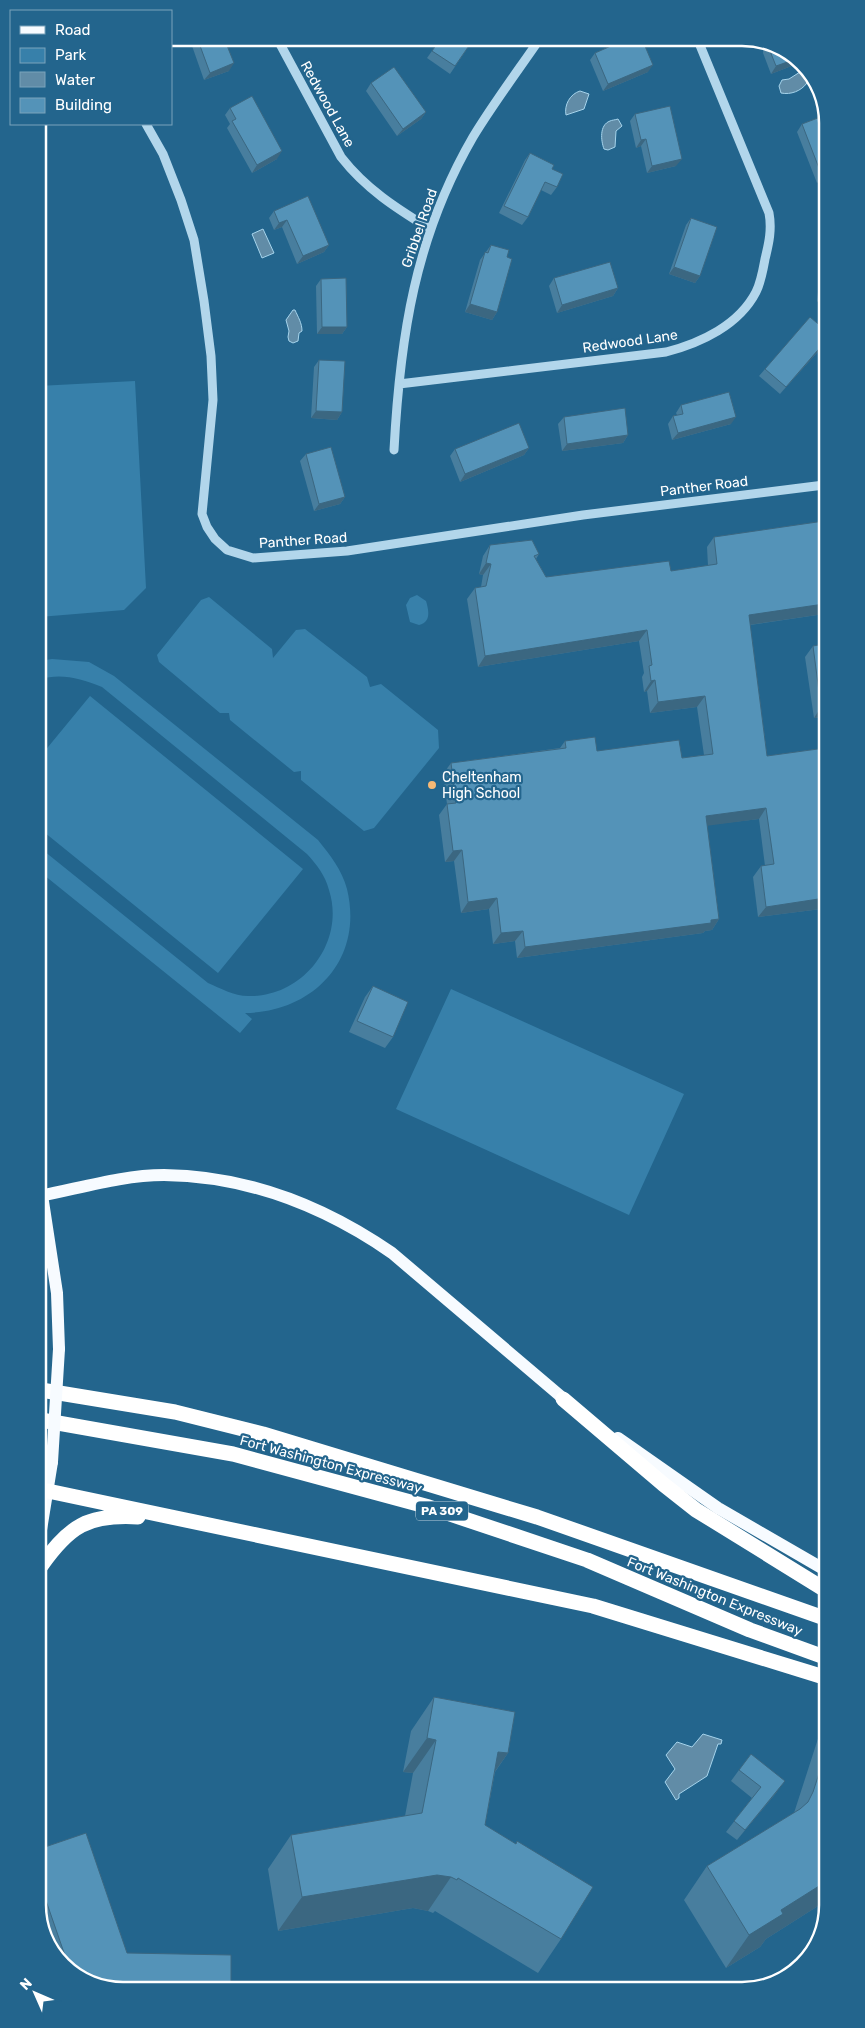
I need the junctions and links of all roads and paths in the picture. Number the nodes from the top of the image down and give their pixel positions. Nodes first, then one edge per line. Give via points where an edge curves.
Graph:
1 (281, 46) edge
2 (535, 46) edge
3 (700, 46) edge
4 (147, 125) edge
5 (430, 229) junction
6 (399, 384) junction
7 (394, 450) dead end
8 (819, 486) edge
9 (46, 1195) edge
10 (46, 1222) edge
11 (46, 1391) edge
12 (563, 1399) junction
13 (46, 1421) edge
14 (46, 1483) edge
15 (46, 1490) edge
16 (180, 1519) junction
17 (46, 1559) edge
18 (819, 1565) edge
19 (819, 1586) edge
20 (819, 1616) edge
21 (819, 1655) edge
22 (819, 1676) edge

1 - 5 street, Redwood Lane via 348,167 371,190
2 - 5 street, Gribbel Road via 473,137
3 - 6 street, Redwood Lane via 770,213 769,242 760,281 748,305 707,338 666,352
4 - 8 street, Panther Road via 163,154 194,240 211,356 213,400 202,514 215,539 227,550 253,558 347,551 583,515
5 - 6 street, Gribbel Road via 402,342
6 - 7 street, Gribbel Road
9 - 12 main road via 163,1175 199,1177 284,1195 322,1211 392,1253
10 - 14 main road, bridge via 57,1293 59,1349 52,1462
11 - 20 highway, Fort Washington Expressway / PA 309 via 175,1412 263,1434 536,1517
12 - 18 main road via 718,1508
12 - 19 highway via 696,1510
13 - 21 highway, Fort Washington Expressway / PA 309 via 233,1454 429,1507 587,1560 750,1630
15 - 16 highway
16 - 17 highway via 99,1518 66,1535
16 - 22 highway via 593,1606

